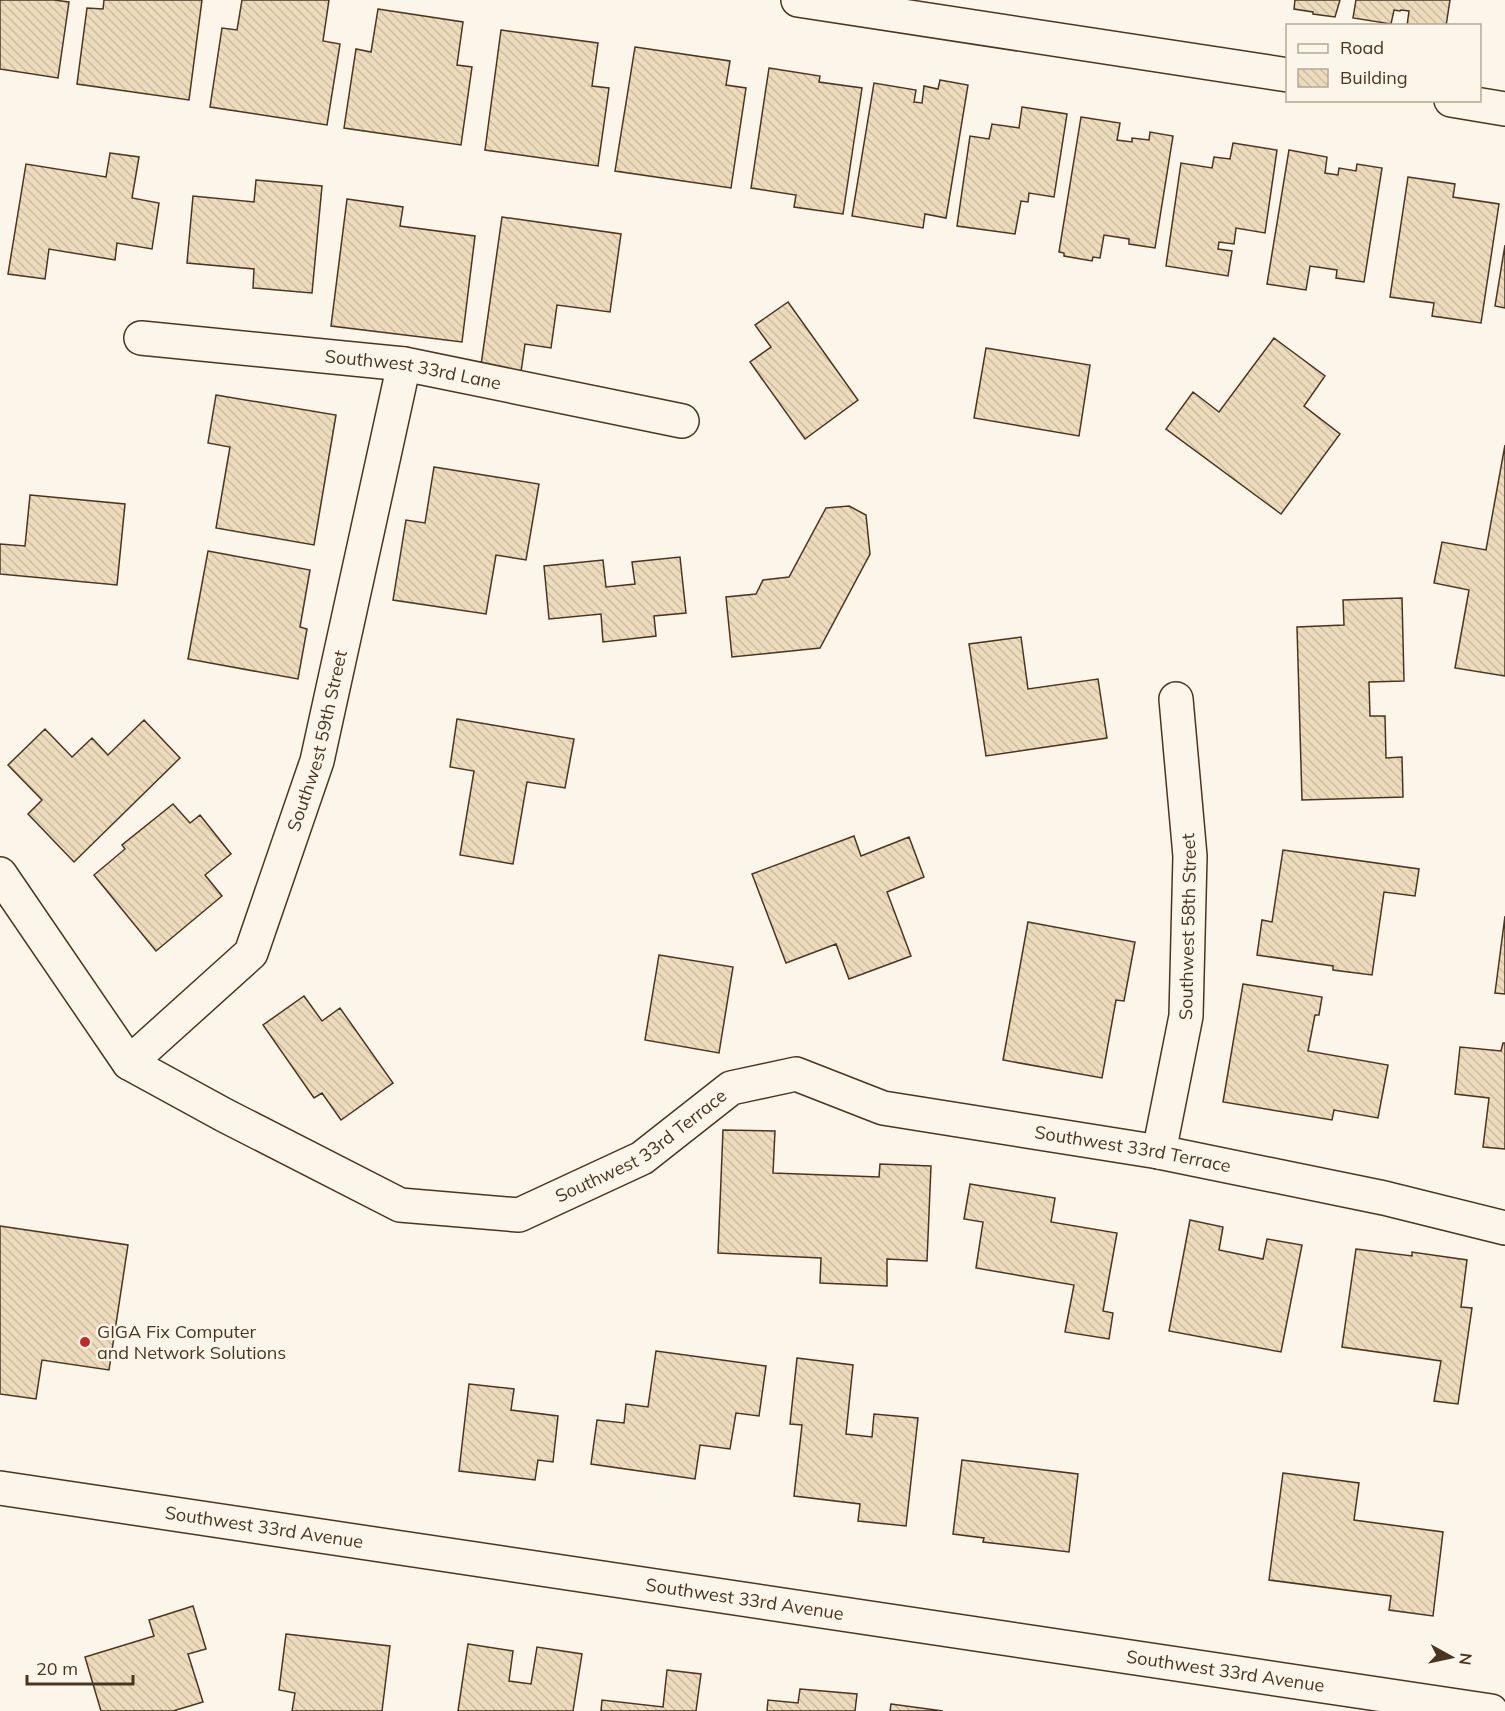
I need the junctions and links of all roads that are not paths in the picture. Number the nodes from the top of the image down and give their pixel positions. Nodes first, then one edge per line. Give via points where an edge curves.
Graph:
1 (798, 0) edge
2 (1286, 75) edge
3 (1463, 102) edge
4 (1505, 109) edge
5 (141, 338) dead end
6 (404, 364) junction
7 (682, 421) dead end
8 (1176, 699) dead end
9 (0, 874) edge
10 (129, 1063) junction
11 (1159, 1152) junction
12 (1505, 1228) edge
13 (0, 1488) edge
14 (1491, 1711) edge

1 - 2 street
3 - 4 street
5 - 6 street, Southwest 33rd Lane
6 - 7 street, Southwest 33rd Lane
6 - 10 street, Southwest 59th Street via 317,761 251,953
8 - 11 street, Southwest 58th Street via 1190,856 1186,1016
9 - 10 street, Southwest 33rd Terrace
10 - 11 street, Southwest 33rd Terrace via 400,1205 519,1215 642,1158 731,1088 796,1074 883,1108
11 - 12 street, Southwest 33rd Terrace via 1384,1198
13 - 14 street, Southwest 33rd Avenue

